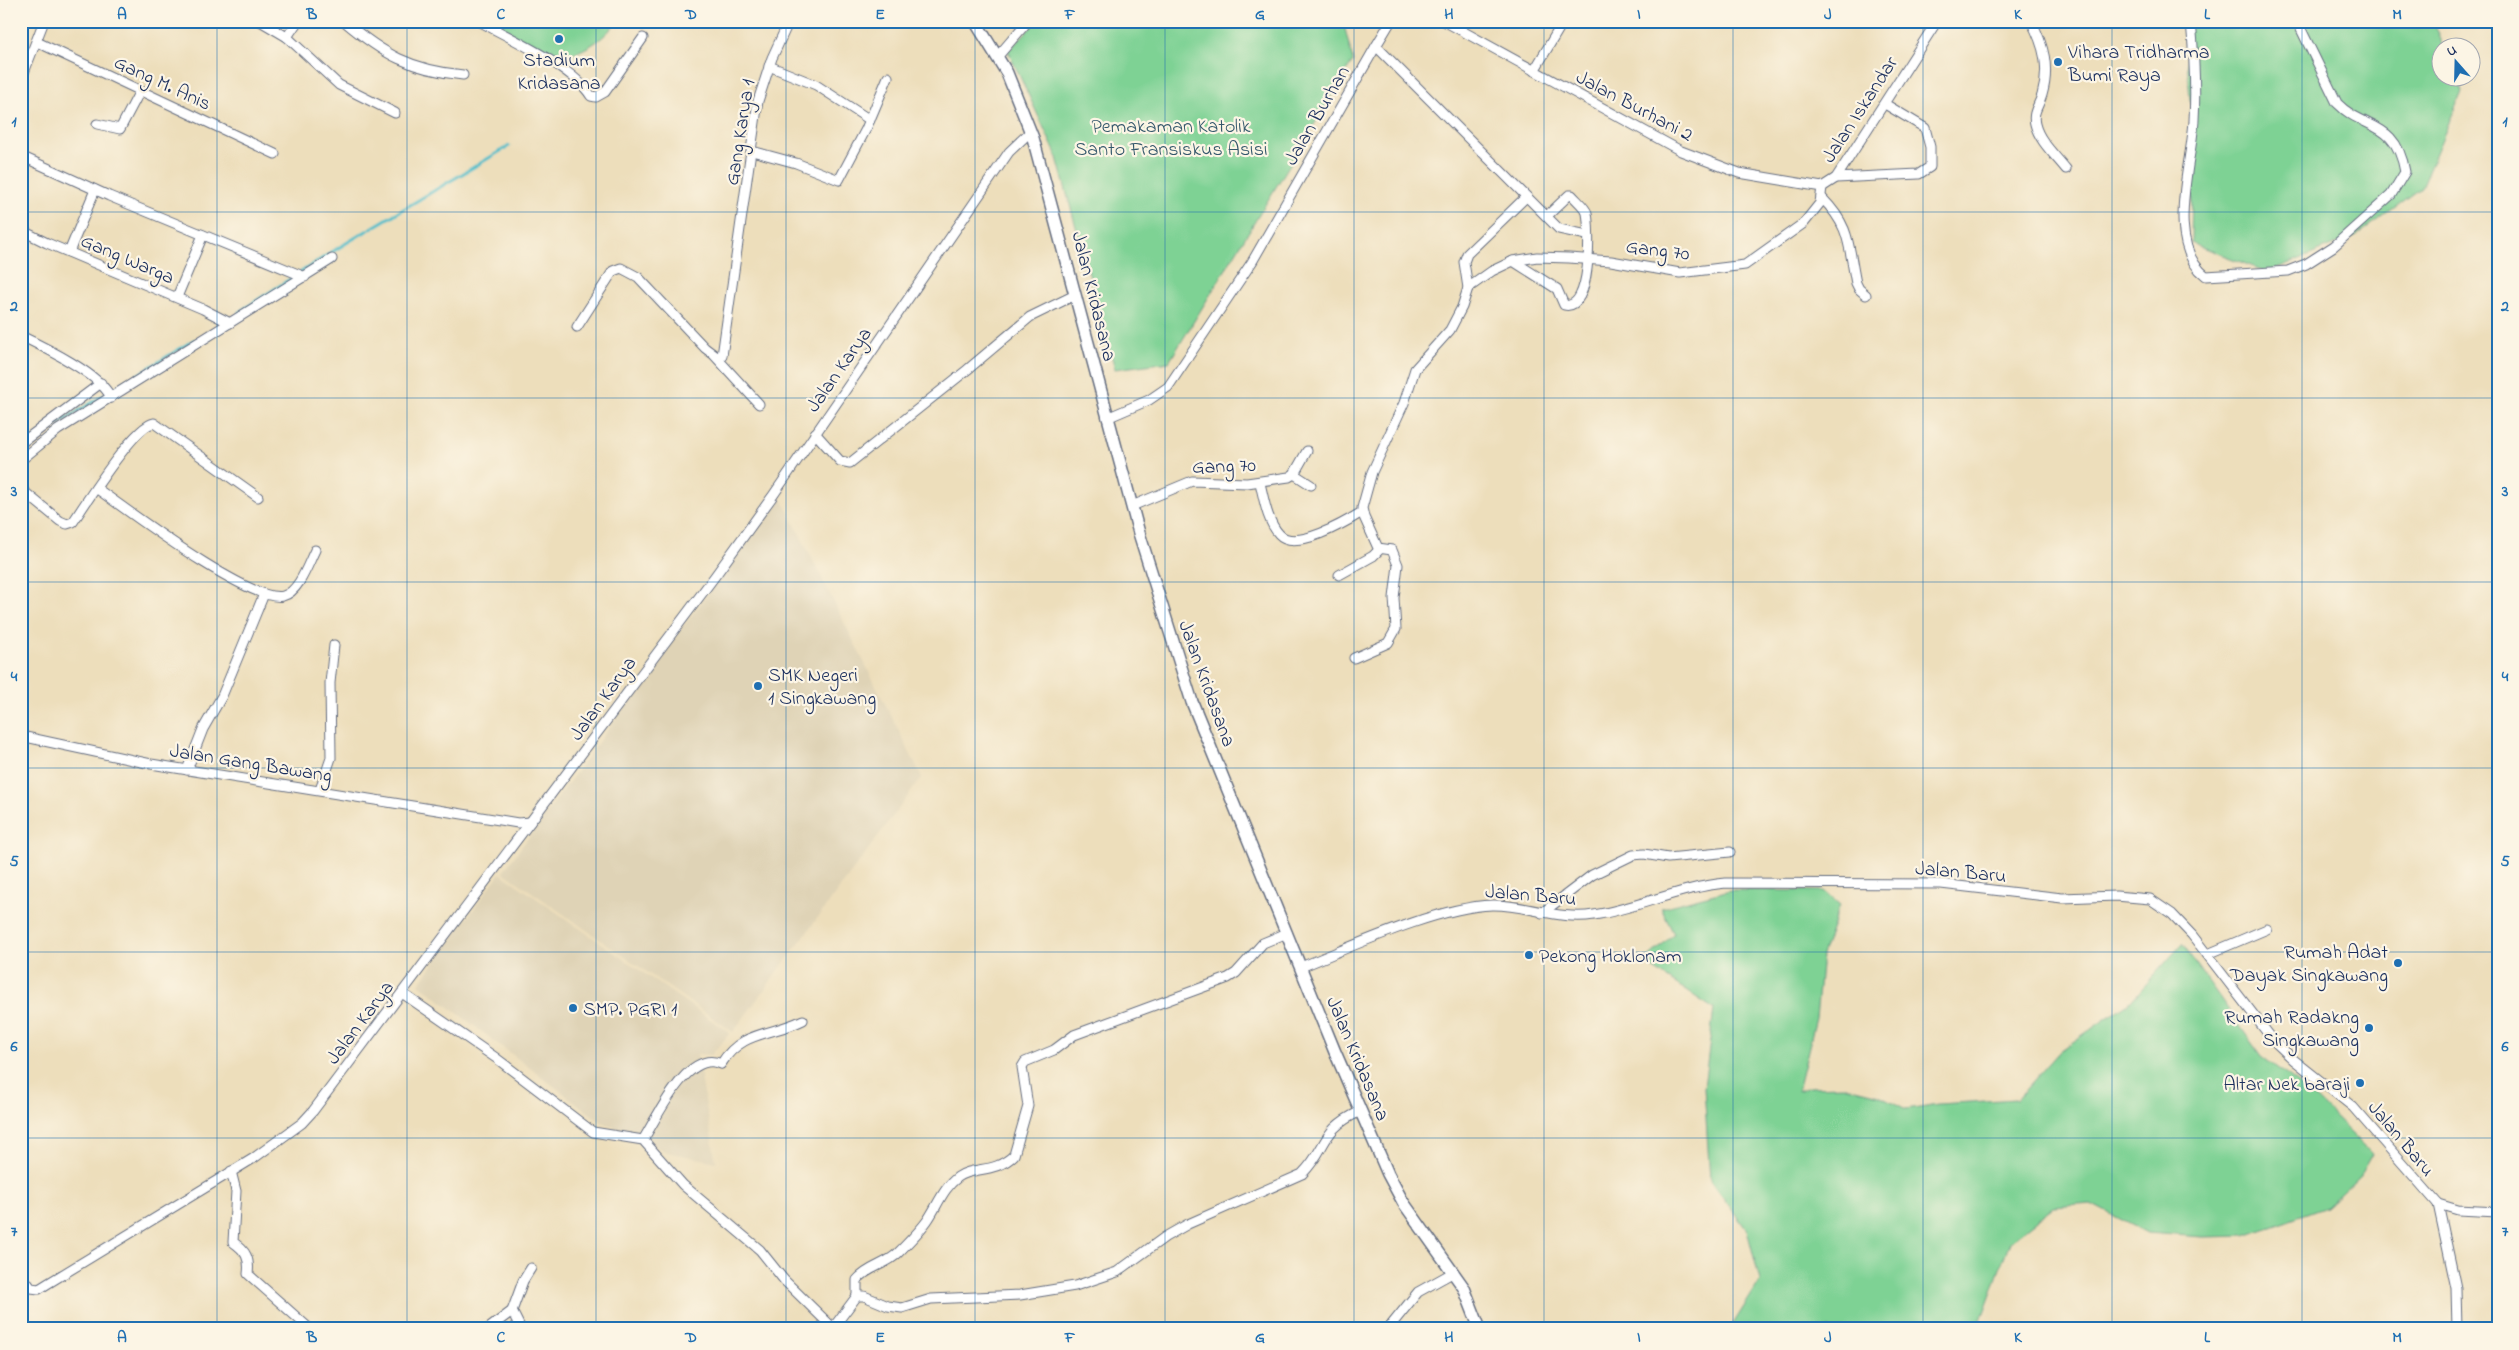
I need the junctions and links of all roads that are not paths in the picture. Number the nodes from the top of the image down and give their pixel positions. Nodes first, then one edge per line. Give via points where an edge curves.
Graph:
1 (44, 21) edge
2 (260, 21) edge
3 (298, 21) edge
4 (344, 21) edge
5 (479, 21) edge
6 (789, 21) edge
7 (976, 21) edge
8 (1028, 21) edge
9 (1391, 21) edge
10 (1444, 21) edge
11 (1937, 21) edge
12 (2031, 21) edge
13 (2191, 21) edge
14 (2297, 21) edge
15 (1560, 27) dead end
16 (287, 37) junction
17 (643, 38) dead end
18 (37, 42) junction
19 (1376, 46) junction
20 (998, 56) junction
21 (769, 66) junction
22 (1534, 71) junction
23 (462, 75) dead end
24 (888, 77) dead end
25 (21, 80) edge
26 (140, 91) junction
27 (1884, 104) junction
28 (395, 113) dead end
29 (870, 120) junction
30 (97, 124) dead end
31 (1030, 132) junction
32 (752, 151) junction
33 (275, 154) dead end
34 (21, 156) edge
35 (2066, 168) dead end
36 (1836, 178) junction
37 (1822, 187) junction
38 (95, 190) junction
39 (1526, 197) junction
40 (1822, 198) junction
41 (1547, 216) junction
42 (21, 230) edge
43 (203, 236) junction
44 (1587, 236) junction
45 (69, 252) junction
46 (332, 259) dead end
47 (1588, 259) junction
48 (1513, 261) junction
49 (304, 276) junction
50 (1468, 288) junction
51 (1076, 295) junction
52 (1866, 295) dead end
53 (177, 297) junction
54 (227, 321) junction
55 (577, 327) dead end
56 (21, 336) edge
57 (715, 356) junction
58 (107, 391) junction
59 (759, 404) dead end
60 (1108, 418) junction
61 (814, 433) junction
62 (21, 443) edge
63 (1307, 451) dead end
64 (21, 460) edge
65 (1294, 474) junction
66 (1260, 482) junction
67 (1310, 485) dead end
68 (96, 488) junction
69 (21, 489) edge
70 (258, 497) dead end
71 (1132, 506) junction
72 (1362, 512) junction
73 (1380, 549) junction
74 (315, 550) dead end
75 (1339, 575) dead end
76 (264, 594) junction
77 (334, 645) dead end
78 (1354, 658) dead end
79 (21, 736) edge
80 (187, 770) junction
81 (320, 790) junction
82 (530, 822) junction
83 (1730, 852) dead end
84 (1542, 914) junction
85 (2267, 929) dead end
86 (1287, 933) junction
87 (2208, 954) junction
88 (1301, 967) junction
89 (402, 993) junction
90 (803, 1020) dead end
91 (1361, 1112) junction
92 (643, 1140) junction
93 (232, 1172) junction
94 (2438, 1204) junction
95 (2498, 1212) edge
96 (531, 1268) dead end
97 (1454, 1272) junction
98 (21, 1274) edge
99 (857, 1296) junction
100 (512, 1311) junction
101 (310, 1329) edge
102 (488, 1329) edge
103 (521, 1329) edge
104 (1388, 1329) edge
105 (1480, 1329) edge
106 (2457, 1329) edge

1 - 18 street
2 - 16 street
3 - 16 street
4 - 23 street via 372,44 405,62 420,68
5 - 17 street via 567,71 585,86 591,96 596,97 605,92
6 - 21 street, Gang Karya 1
7 - 20 street, Jalan Kridasana
8 - 20 street
9 - 19 street
10 - 22 street, Jalan Burhani 2
11 - 27 street, Jalan Iskandar
12 - 35 street via 2044,50 2046,65 2041,98 2034,111 2036,126 2042,139
13 - 14 street via 2195,58 2194,121 2182,220 2193,261 2206,276 2288,271 2306,264 2334,246 2391,195 2405,172 2396,145 2379,127 2344,110 2337,103
15 - 22 street
16 - 28 street via 339,85
18 - 25 street
18 - 26 street, Gang M. Anis
19 - 39 street
19 - 60 street, Jalan Burhan via 1252,262 1168,387 1149,400
20 - 31 street, Jalan Kridasana via 1016,90
21 - 29 street via 816,86
21 - 32 street, Gang Karya 1 via 758,101
22 - 37 street, Jalan Burhani 2 via 1681,151 1739,172
24 - 29 street
26 - 30 street via 120,129
26 - 33 street, Gang M. Anis
27 - 36 street, Jalan Iskandar
27 - 36 street via 1925,128 1930,147 1930,167 1919,174
29 - 32 street via 839,180 796,163
31 - 51 street, Jalan Kridasana
31 - 61 street, Jalan Karya via 1009,152
32 - 57 street, Gang Karya 1 via 723,354
34 - 38 street
36 - 37 street, Jalan Iskandar
37 - 40 street
38 - 43 street
38 - 45 street
39 - 41 street
39 - 50 street via 1467,254 1464,262
40 - 47 street, Gang 70 via 1794,232 1745,265 1680,273
40 - 52 street via 1840,217 1847,234 1858,289
41 - 44 street via 1565,232
41 - 44 street via 1566,196 1572,195 1586,211
42 - 45 street, Gang Warga
43 - 49 street
43 - 53 street
44 - 47 street
45 - 53 street, Gang Warga
46 - 49 street
47 - 48 street, Gang 70 via 1537,257
47 - 48 street via 1581,298 1567,306 1556,289
48 - 50 street, Gang 70
49 - 54 street
50 - 72 street via 1450,330 1415,370 1404,403 1372,472
51 - 60 street, Jalan Kridasana
51 - 61 street via 1030,317 850,463 840,462
53 - 54 street, Gang Warga
54 - 58 street
55 - 57 street via 613,271 626,268
56 - 58 street via 74,365
57 - 59 street
58 - 62 street
58 - 64 street
60 - 71 street, Jalan Kridasana
61 - 82 street, Jalan Karya via 744,536
63 - 65 street
65 - 66 street, Gang 70
65 - 67 street
66 - 71 street, Gang 70 via 1192,481
66 - 72 street via 1274,526 1286,539 1332,530
68 - 69 street via 72,522 67,524
68 - 70 street via 121,454 147,425 154,423
68 - 76 street via 202,562
71 - 86 street, Jalan Kridasana via 1173,649 1192,702
72 - 73 street
73 - 75 street via 1374,556
73 - 78 street via 1392,550 1398,565 1394,598 1396,629 1388,643
74 - 76 street via 292,590 282,596
76 - 80 street
77 - 81 street via 330,683 331,758
79 - 80 street, Jalan Gang Bawang
80 - 81 street, Jalan Gang Bawang
81 - 82 street, Jalan Gang Bawang via 518,824
82 - 89 street, Jalan Karya
83 - 84 street via 1668,858 1633,855 1592,875
84 - 87 street, Jalan Baru via 1593,916 1695,887 1726,882 1954,884 2062,898 2146,897 2172,914
84 - 88 street, Jalan Baru via 1499,906 1466,909 1405,927
85 - 87 street
86 - 88 street, Jalan Kridasana
86 - 99 street via 1263,943 1228,978 1074,1034 1062,1044 1030,1058 1023,1064 1028,1106 1014,1155 995,1168 958,1177 925,1223 898,1253 868,1270 858,1280
87 - 94 street, Jalan Baru via 2264,1032 2353,1107
88 - 91 street, Jalan Kridasana
89 - 92 street via 496,1058 593,1132
89 - 93 street, Jalan Karya via 313,1111 281,1139
90 - 92 street via 768,1034 752,1035 729,1051 721,1064 702,1063 689,1070
91 - 97 street, Jalan Kridasana via 1394,1187
91 - 99 street via 1331,1130 1308,1168 1296,1178 1188,1224 1117,1272 1097,1280 1046,1293 931,1299 902,1308
92 - 99 street via 683,1185 760,1250 784,1280 833,1328
93 - 98 street, Jalan Karya via 39,1288 30,1288
93 - 101 street via 236,1190 233,1242 245,1250 250,1264 248,1274
94 - 95 street, Jalan Baru via 2458,1210
94 - 106 street via 2456,1288
96 - 100 street
97 - 104 street via 1418,1292
97 - 105 street, Jalan Kridasana
100 - 102 street
100 - 103 street

